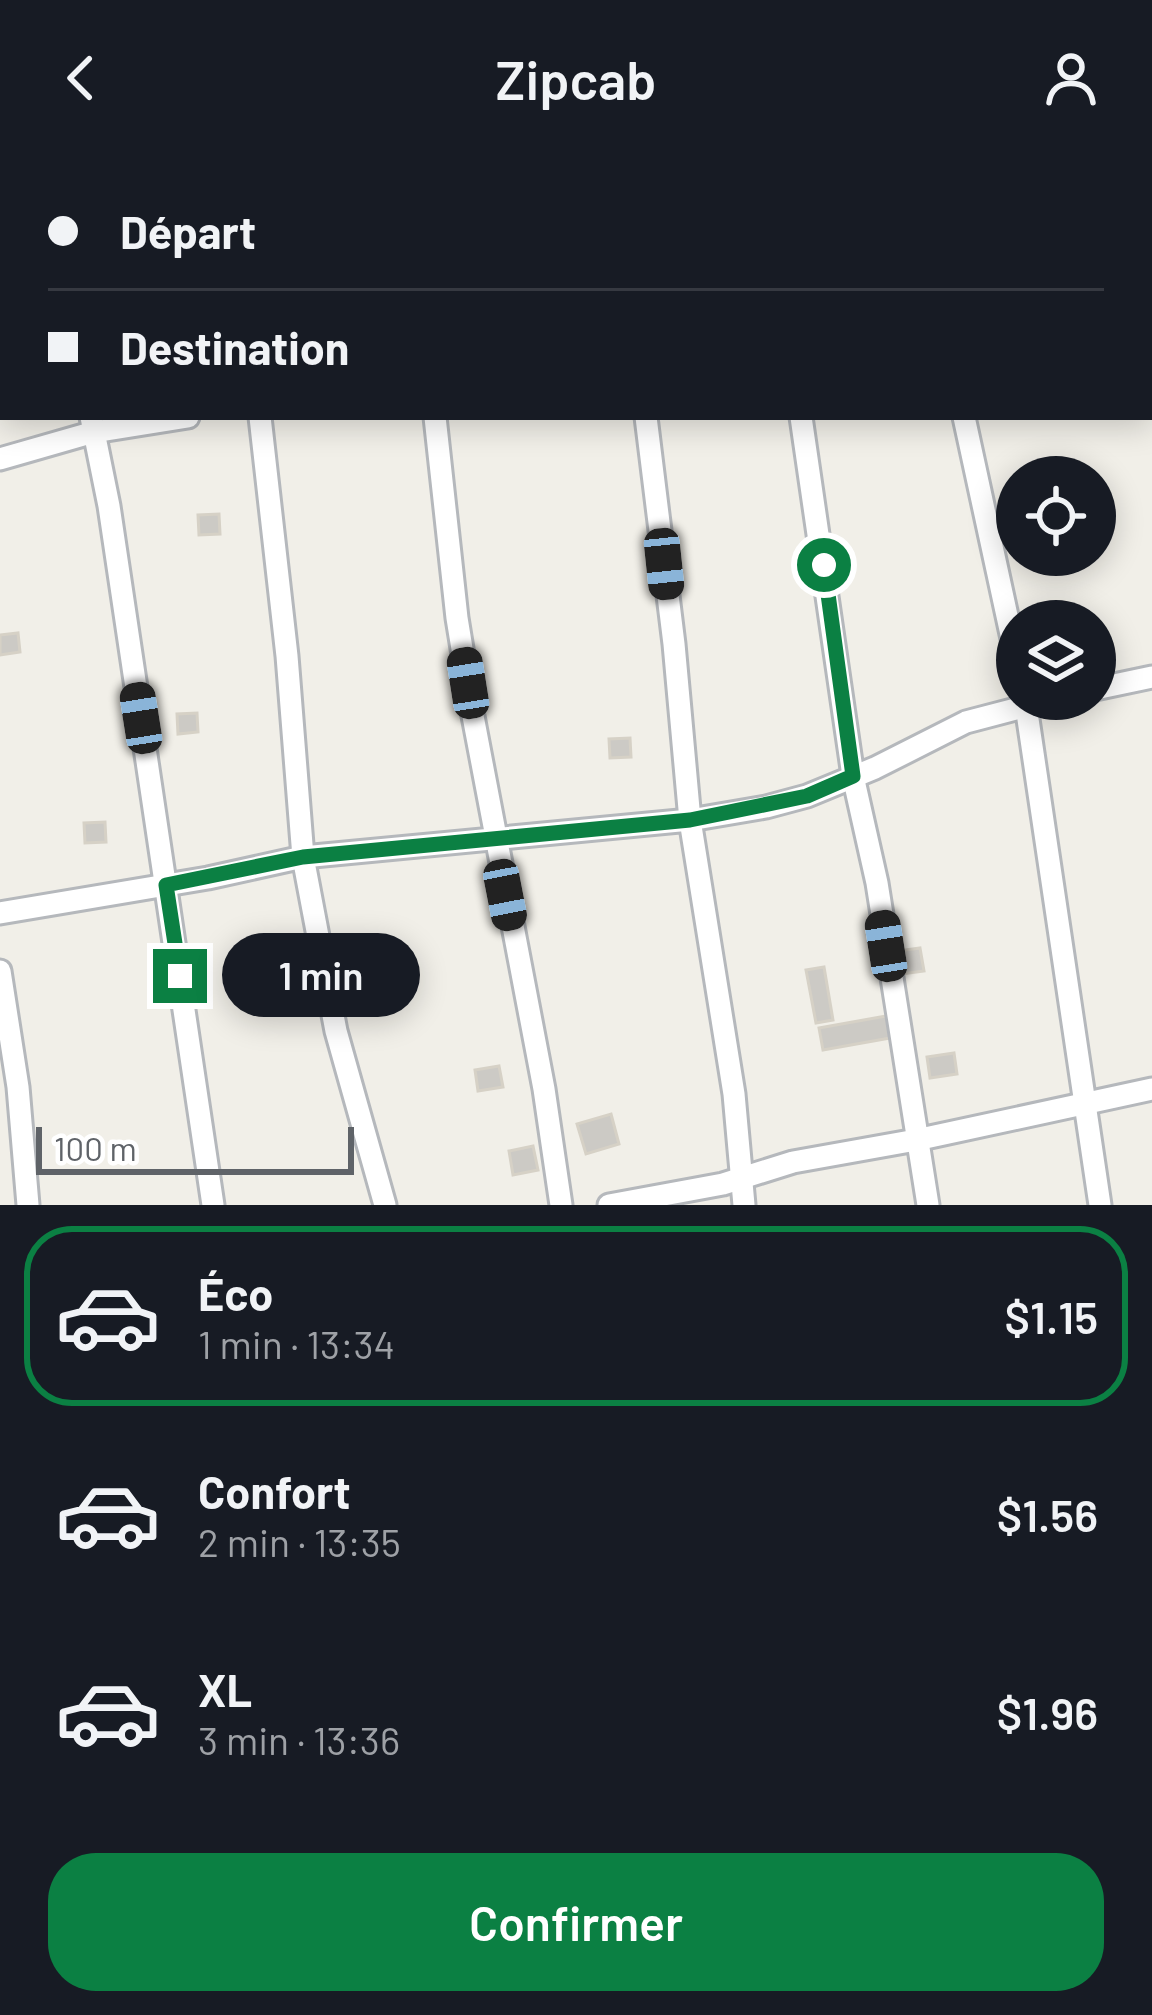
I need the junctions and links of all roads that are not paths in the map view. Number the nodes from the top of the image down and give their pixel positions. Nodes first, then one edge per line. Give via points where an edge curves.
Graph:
1 (147, 420) edge
2 (260, 420) edge
3 (435, 420) edge
4 (646, 420) edge
5 (801, 420) edge
6 (965, 420) edge
7 (93, 424) edge
8 (0, 459) edge
9 (1004, 600) edge
10 (1152, 677) edge
11 (1116, 685) edge
12 (996, 712) edge
13 (1029, 720) edge
14 (853, 776) junction
15 (690, 820) junction
16 (496, 837) junction
17 (303, 857) junction
18 (166, 885) junction
19 (0, 913) edge
20 (0, 971) edge
21 (1152, 1089) edge
22 (1087, 1102) junction
23 (916, 1140) junction
24 (741, 1179) junction
25 (28, 1205) edge
26 (213, 1205) edge
27 (385, 1205) edge
28 (561, 1205) edge
29 (609, 1205) edge
30 (744, 1205) edge
31 (928, 1205) edge
32 (1100, 1205) edge

1 - 7 street
2 - 17 street
3 - 16 street via 458,618
4 - 15 street
5 - 14 street
6 - 9 street
7 - 8 street
7 - 18 street
10 - 11 street
12 - 14 street
13 - 22 street
14 - 15 street via 807,796
14 - 23 street
15 - 16 street
15 - 24 street
16 - 17 street
16 - 28 street
17 - 18 street
17 - 27 street via 336,1031
18 - 19 street
18 - 26 street
20 - 25 street
21 - 22 street
22 - 23 street
22 - 32 street
23 - 24 street
23 - 31 street
24 - 29 street
24 - 30 street

